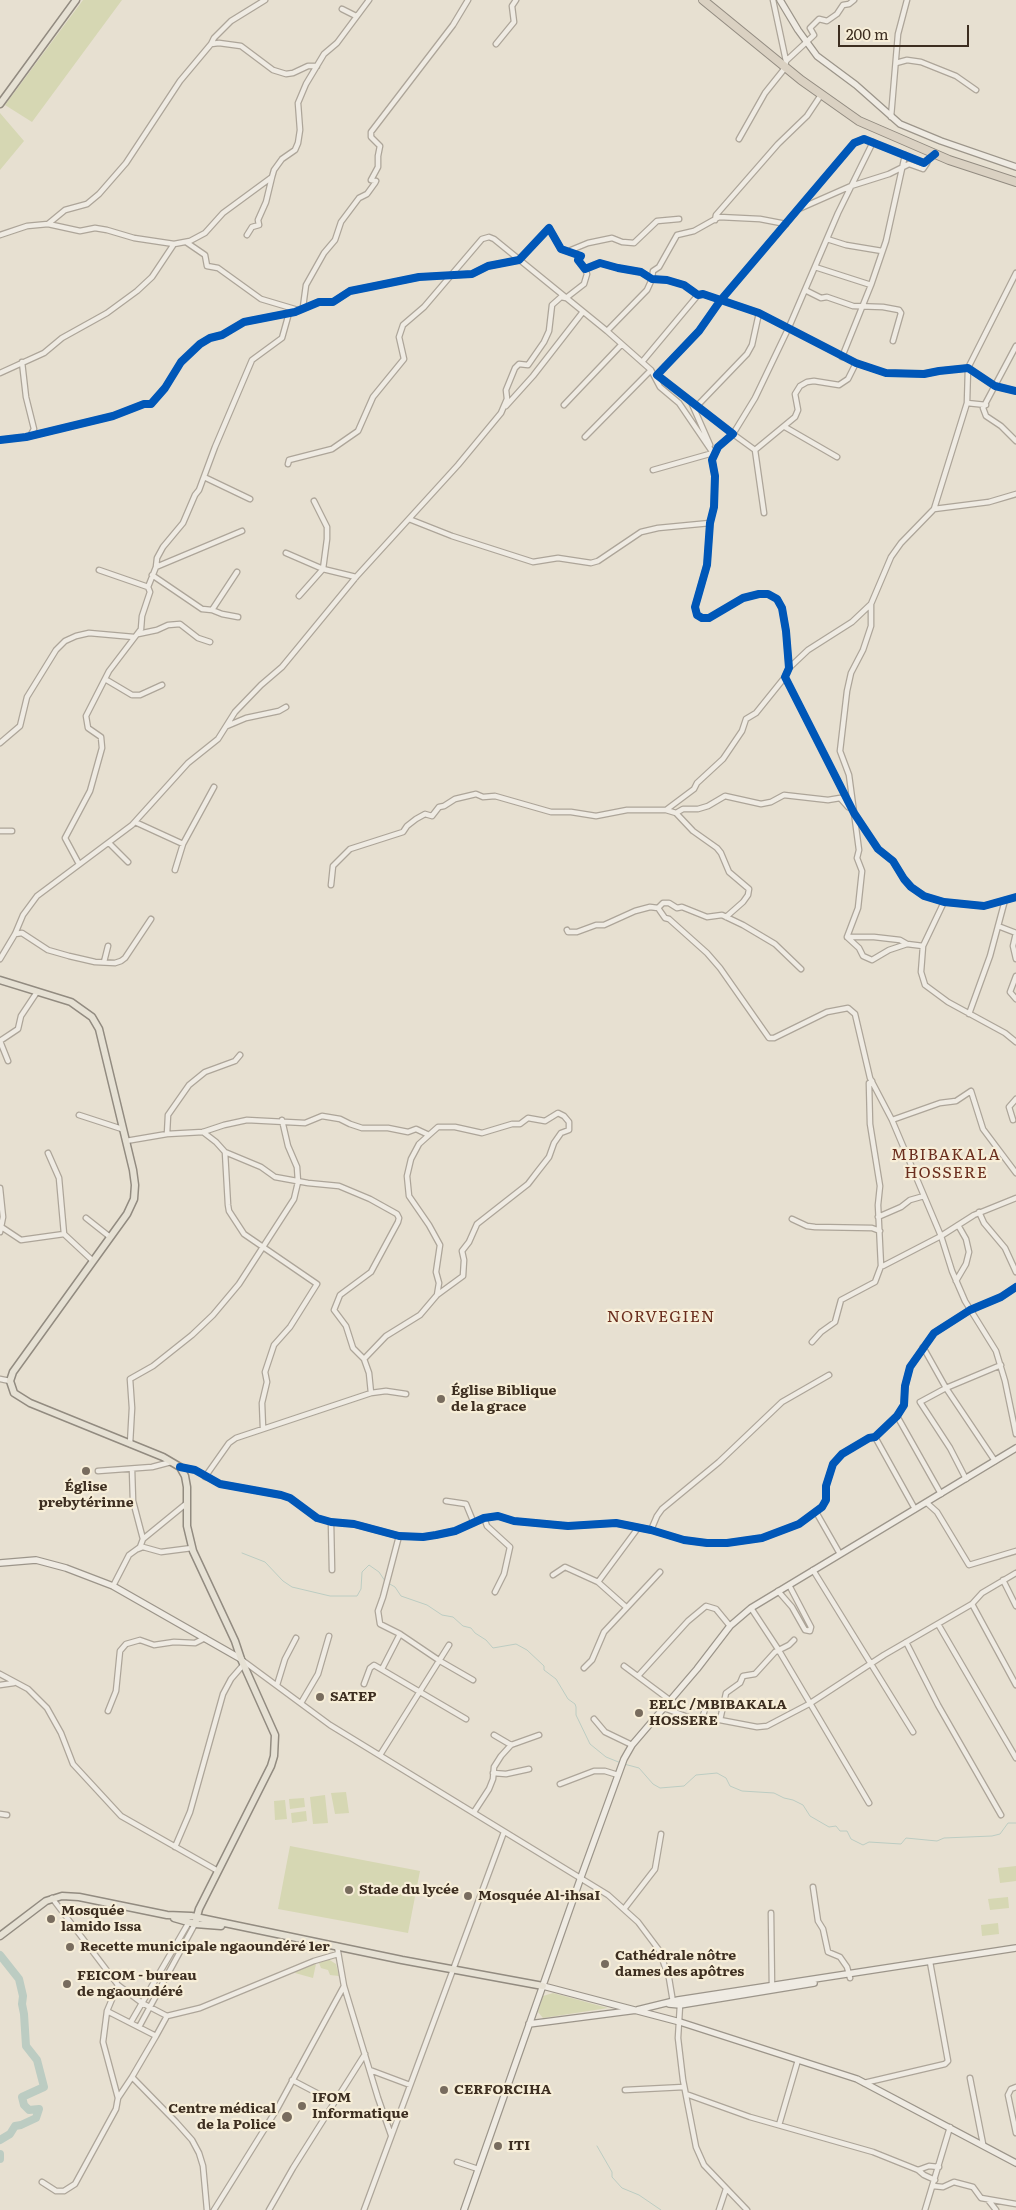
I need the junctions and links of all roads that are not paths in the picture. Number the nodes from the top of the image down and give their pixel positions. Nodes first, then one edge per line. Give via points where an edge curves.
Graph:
1 (76, 0) edge
2 (264, 0) edge
3 (369, 0) edge
4 (468, 0) edge
5 (516, 0) edge
6 (703, 0) edge
7 (773, 0) edge
8 (780, 0) edge
9 (854, 0) edge
10 (906, 0) edge
11 (342, 9) dead end
12 (356, 16) junction
13 (806, 41) junction
14 (211, 44) junction
15 (496, 44) dead end
16 (896, 63) junction
17 (785, 64) junction
18 (317, 66) junction
19 (976, 90) dead end
20 (821, 95) junction
21 (0, 104) edge
22 (891, 117) junction
23 (739, 139) dead end
24 (873, 142) junction
25 (935, 154) junction
26 (905, 155) junction
27 (928, 161) junction
28 (901, 167) junction
29 (1016, 167) edge
30 (272, 177) junction
31 (1016, 182) edge
32 (851, 186) junction
33 (800, 208) junction
34 (679, 219) dead end
35 (715, 220) junction
36 (48, 224) junction
37 (786, 224) junction
38 (0, 235) edge
39 (246, 235) dead end
40 (827, 239) junction
41 (186, 242) junction
42 (174, 244) junction
43 (564, 250) junction
44 (882, 251) junction
45 (519, 260) junction
46 (815, 267) junction
47 (585, 269) junction
48 (1016, 273) edge
49 (451, 276) junction
50 (652, 279) junction
51 (870, 286) junction
52 (804, 290) junction
53 (698, 296) junction
54 (566, 298) junction
55 (720, 300) junction
56 (862, 305) junction
57 (300, 309) junction
58 (289, 313) junction
59 (582, 313) junction
60 (759, 313) junction
61 (788, 327) junction
62 (607, 332) junction
63 (893, 341) dead end
64 (621, 345) junction
65 (1016, 346) edge
66 (842, 357) junction
67 (22, 362) junction
68 (642, 362) junction
69 (856, 363) junction
70 (968, 368) junction
71 (651, 370) junction
72 (0, 373) edge
73 (995, 386) junction
74 (1016, 391) edge
75 (690, 401) junction
76 (967, 403) junction
77 (564, 404) dead end
78 (986, 405) junction
79 (697, 406) junction
80 (505, 407) junction
81 (785, 427) junction
82 (733, 434) junction
83 (30, 436) junction
84 (585, 437) dead end
85 (0, 440) edge
86 (1016, 441) edge
87 (755, 450) junction
88 (714, 453) junction
89 (837, 457) dead end
90 (288, 464) dead end
91 (653, 470) dead end
92 (204, 477) junction
93 (1016, 494) edge
94 (250, 499) dead end
95 (314, 501) dead end
96 (934, 509) junction
97 (764, 513) dead end
98 (409, 519) junction
99 (710, 522) junction
100 (242, 531) dead end
101 (286, 553) dead end
102 (156, 567) junction
103 (323, 569) junction
104 (99, 570) dead end
105 (236, 572) dead end
106 (152, 575) junction
107 (356, 577) junction
108 (148, 586) junction
109 (299, 596) dead end
110 (871, 604) junction
111 (212, 610) junction
112 (238, 616) dead end
113 (136, 636) junction
114 (210, 642) dead end
115 (789, 668) junction
116 (786, 677) junction
117 (105, 679) junction
118 (162, 685) dead end
119 (286, 707) dead end
120 (227, 726) junction
121 (0, 743) edge
122 (214, 787) dead end
123 (666, 810) junction
124 (676, 813) junction
125 (854, 813) junction
126 (135, 822) junction
127 (0, 831) edge
128 (12, 831) dead end
129 (109, 843) junction
130 (183, 844) junction
131 (128, 862) dead end
132 (79, 864) junction
133 (175, 870) dead end
134 (331, 885) dead end
135 (1016, 898) edge
136 (1005, 900) junction
137 (944, 902) junction
138 (658, 908) junction
139 (726, 917) junction
140 (151, 919) dead end
141 (998, 926) junction
142 (567, 930) dead end
143 (1016, 933) edge
144 (15, 934) junction
145 (847, 937) junction
146 (906, 944) junction
147 (108, 946) dead end
148 (923, 946) junction
149 (0, 959) edge
150 (1016, 959) edge
151 (104, 962) junction
152 (801, 969) dead end
153 (1016, 976) edge
154 (0, 980) edge
155 (37, 992) junction
156 (1016, 999) edge
157 (969, 1014) junction
158 (0, 1041) edge
159 (1016, 1042) edge
160 (240, 1055) dead end
161 (8, 1061) dead end
162 (872, 1081) junction
163 (1016, 1099) edge
164 (80, 1115) dead end
165 (282, 1120) junction
166 (892, 1120) junction
167 (1013, 1120) dead end
168 (122, 1128) junction
169 (203, 1132) junction
170 (167, 1134) junction
171 (430, 1135) junction
172 (126, 1141) junction
173 (224, 1152) junction
174 (48, 1153) dead end
175 (1016, 1173) edge
176 (298, 1182) junction
177 (0, 1188) edge
178 (924, 1196) junction
179 (1016, 1198) edge
180 (979, 1212) junction
181 (878, 1217) junction
182 (86, 1218) dead end
183 (792, 1219) dead end
184 (1, 1225) edge
185 (958, 1225) junction
186 (880, 1231) junction
187 (0, 1232) edge
188 (64, 1234) junction
189 (941, 1236) junction
190 (110, 1237) junction
191 (264, 1248) junction
192 (93, 1261) junction
193 (880, 1266) junction
194 (1016, 1272) edge
195 (957, 1283) junction
196 (1016, 1287) edge
197 (437, 1295) junction
198 (970, 1310) junction
199 (812, 1342) dead end
200 (923, 1347) junction
201 (364, 1359) junction
202 (1001, 1365) junction
203 (829, 1375) dead end
204 (0, 1379) edge
205 (10, 1380) junction
206 (946, 1388) junction
207 (371, 1393) junction
208 (406, 1394) dead end
209 (1016, 1399) edge
210 (1009, 1403) junction
211 (897, 1416) junction
212 (263, 1428) junction
213 (1016, 1434) edge
214 (875, 1437) junction
215 (130, 1444) junction
216 (1016, 1448) edge
217 (995, 1461) junction
218 (173, 1462) junction
219 (180, 1467) junction
220 (132, 1469) junction
221 (98, 1471) dead end
222 (205, 1477) junction
223 (966, 1479) junction
224 (941, 1494) junction
225 (446, 1501) dead end
226 (187, 1503) junction
227 (926, 1503) junction
228 (915, 1509) junction
229 (816, 1512) junction
230 (484, 1518) junction
231 (473, 1521) junction
232 (330, 1522) junction
233 (638, 1528) junction
234 (651, 1530) junction
235 (399, 1536) junction
236 (143, 1540) junction
237 (192, 1548) junction
238 (1016, 1551) edge
239 (129, 1554) junction
240 (840, 1554) junction
241 (0, 1563) edge
242 (332, 1570) dead end
243 (813, 1570) junction
244 (660, 1572) dead end
245 (1016, 1573) edge
246 (553, 1575) dead end
247 (1003, 1580) junction
248 (598, 1582) junction
249 (789, 1585) junction
250 (113, 1586) junction
251 (778, 1591) junction
252 (495, 1592) dead end
253 (794, 1598) junction
254 (787, 1602) junction
255 (972, 1604) junction
256 (1016, 1606) edge
257 (626, 1607) junction
258 (752, 1610) junction
259 (938, 1624) junction
260 (730, 1626) junction
261 (400, 1634) junction
262 (329, 1636) dead end
263 (205, 1638) junction
264 (296, 1638) dead end
265 (794, 1640) dead end
266 (906, 1642) junction
267 (449, 1645) dead end
268 (778, 1649) junction
269 (440, 1660) junction
270 (242, 1662) junction
271 (871, 1664) junction
272 (624, 1666) dead end
273 (584, 1668) dead end
274 (382, 1669) junction
275 (0, 1674) edge
276 (638, 1676) junction
277 (473, 1680) dead end
278 (14, 1682) junction
279 (364, 1684) dead end
280 (1016, 1684) edge
281 (0, 1685) edge
282 (277, 1685) junction
283 (420, 1692) junction
284 (671, 1701) junction
285 (301, 1703) junction
286 (809, 1704) junction
287 (723, 1706) junction
288 (664, 1708) junction
289 (108, 1711) dead end
290 (466, 1719) dead end
291 (594, 1719) dead end
292 (702, 1719) junction
293 (720, 1720) junction
294 (913, 1732) dead end
295 (494, 1735) dead end
296 (539, 1735) dead end
297 (512, 1745) junction
298 (632, 1745) junction
299 (380, 1755) junction
300 (1016, 1758) edge
301 (529, 1769) dead end
302 (493, 1773) junction
303 (618, 1775) junction
304 (560, 1784) dead end
305 (869, 1803) dead end
306 (474, 1812) junction
307 (0, 1814) edge
308 (7, 1815) dead end
309 (1001, 1815) dead end
310 (504, 1832) junction
311 (661, 1834) dead end
312 (175, 1847) junction
313 (218, 1870) junction
314 (581, 1877) junction
315 (813, 1887) dead end
316 (52, 1898) junction
317 (624, 1909) junction
318 (771, 1913) dead end
319 (193, 1920) junction
320 (0, 1936) edge
321 (337, 1946) junction
322 (1016, 1948) edge
323 (1016, 1952) edge
324 (338, 1954) junction
325 (930, 1964) junction
326 (453, 1970) junction
327 (849, 1976) junction
328 (118, 1985) junction
329 (344, 1986) junction
330 (543, 1986) junction
331 (772, 1988) junction
332 (142, 2003) junction
333 (674, 2004) junction
334 (151, 2007) junction
335 (637, 2010) junction
336 (107, 2011) junction
337 (167, 2016) junction
338 (131, 2022) junction
339 (680, 2022) junction
340 (530, 2024) junction
341 (139, 2027) junction
342 (156, 2036) junction
343 (365, 2054) junction
344 (798, 2060) junction
345 (370, 2070) junction
346 (132, 2077) junction
347 (970, 2078) dead end
348 (292, 2080) junction
349 (864, 2083) junction
350 (410, 2085) junction
351 (684, 2087) junction
352 (1016, 2087) edge
353 (625, 2090) dead end
354 (686, 2094) junction
355 (118, 2098) junction
356 (334, 2102) junction
357 (779, 2125) junction
358 (950, 2127) junction
359 (1016, 2133) edge
360 (391, 2135) junction
361 (983, 2144) junction
362 (458, 2162) dead end
363 (1016, 2163) edge
364 (939, 2167) junction
365 (478, 2169) junction
366 (918, 2170) junction
367 (935, 2180) junction
368 (42, 2182) dead end
369 (933, 2186) junction
370 (726, 2189) junction
371 (988, 2200) junction
372 (1016, 2204) edge
373 (207, 2210) edge
374 (214, 2210) edge
375 (269, 2210) edge
376 (364, 2210) edge
377 (464, 2210) edge
378 (719, 2210) edge
379 (747, 2210) edge
380 (925, 2210) edge
381 (996, 2210) edge

1 - 21 main road
2 - 14 street via 231,21
3 - 12 street
4 - 57 street via 453,25 371,132 371,137 380,146 378,167 371,180 376,182 341,222 335,240 306,285
5 - 15 street via 512,6 514,22
6 - 17 highway
7 - 17 street
8 - 13 street
9 - 13 street via 843,5 828,21 819,19 810,28 814,35
10 - 16 street via 898,34
11 - 12 street
12 - 18 street
13 - 17 street
13 - 22 street via 817,56
14 - 18 street via 241,46 273,70 286,74
14 - 36 street via 180,81 126,163 99,194 87,204 66,210
16 - 19 street via 907,60 921,62 956,76
16 - 22 street
17 - 20 highway
17 - 23 street
18 - 30 street via 298,103 300,130 295,150 282,159
20 - 25 highway via 859,121
20 - 35 street via 807,116 716,214
22 - 29 street via 911,130
24 - 26 street
24 - 32 street
24 - 33 street via 864,139 854,143
25 - 27 street
25 - 31 highway
26 - 27 street via 924,163
26 - 28 street
27 - 28 street via 923,169 914,164
28 - 32 street
28 - 44 street via 893,214
30 - 39 street via 259,225 252,227
30 - 41 street via 223,213 205,233
32 - 33 street
32 - 40 street
33 - 37 street
34 - 43 street via 657,221 634,243 612,238
35 - 37 street via 723,217 760,219
35 - 50 street via 694,231 677,235 659,267 653,271
36 - 38 street via 27,226
36 - 42 street via 80,231 95,228
37 - 55 street
40 - 44 street
40 - 46 street
41 - 42 street
41 - 57 street via 205,255 207,266 218,268 261,299
42 - 67 street via 152,277 137,291 44,352
43 - 45 street via 549,228
43 - 47 street via 581,256 578,260
44 - 51 street
45 - 49 street via 488,266 472,274
45 - 49 street via 488,237 482,239
45 - 54 street
46 - 51 street
46 - 52 street
47 - 50 street via 600,263 641,272
47 - 54 street via 584,284
48 - 70 street
49 - 57 street via 419,277 350,291 333,302 319,302
49 - 90 street via 403,325 399,332 404,359 373,397 358,431 332,449 289,460
50 - 53 street via 684,285
50 - 62 street via 647,290
51 - 56 street
52 - 56 street via 821,298 853,306
52 - 61 street
53 - 55 street via 703,294
53 - 68 street
54 - 59 street
54 - 80 street via 561,297 552,305 549,331 534,357 528,365 519,364 516,368 506,390
55 - 60 street
55 - 75 street via 699,331 657,376
56 - 63 street via 901,311
56 - 66 street
57 - 58 street
58 - 83 street via 244,322 200,344 181,362 151,404
58 - 92 street via 282,338 252,360
59 - 62 street
59 - 80 street
60 - 61 street
60 - 79 street via 748,354
61 - 66 street
61 - 82 street via 755,398
62 - 64 street
64 - 68 street
64 - 77 street
65 - 73 street
66 - 69 street
67 - 72 street
67 - 83 street via 34,428
68 - 71 street
69 - 70 street via 886,373 924,374
69 - 81 street via 848,379 839,385 814,381 800,386 796,394 798,410
70 - 73 street
70 - 76 street
71 - 84 street
71 - 88 street via 660,387 679,403
73 - 74 street
73 - 78 street
75 - 79 street
75 - 88 street
76 - 78 street
76 - 96 street
78 - 86 street via 983,413
79 - 82 street
80 - 98 street
81 - 87 street
81 - 89 street
82 - 87 street
82 - 88 street
83 - 85 street
87 - 97 street
88 - 91 street
88 - 99 street
92 - 94 street
92 - 102 street via 183,523 158,554
93 - 96 street via 989,502
95 - 103 street via 327,527
96 - 110 street via 891,557
98 - 99 street via 533,562 558,558 591,563 641,532
98 - 107 street
99 - 115 street via 706,565 695,608 698,615 709,618 743,598 773,595 782,608
100 - 102 street
101 - 103 street
102 - 106 street
103 - 107 street
103 - 109 street
104 - 108 street
105 - 111 street
106 - 108 street
106 - 111 street via 202,609
107 - 120 street via 282,667 261,684 228,720
108 - 113 street via 150,592 141,629
110 - 115 street
110 - 125 street via 871,626 847,691 840,751 849,775
111 - 112 street
113 - 114 street via 180,624 198,638
113 - 117 street
113 - 121 street via 89,633 65,641 27,697 22,722
115 - 116 street
116 - 123 street via 756,714 746,720 722,759 694,789
116 - 125 street
117 - 118 street via 132,695 140,695
117 - 132 street via 86,716 88,728 101,737 101,754 90,791 65,838
119 - 120 street
120 - 126 street via 218,739 188,763
122 - 130 street
123 - 124 street
123 - 134 street via 627,810 596,816 552,812 476,794 455,799 439,807 432,816 425,814 403,832 350,849 333,866
124 - 125 street via 682,809 708,806 725,796 761,804 784,795 828,800 840,798
124 - 139 street via 693,832 722,853 729,872 749,889 744,902
125 - 137 street via 878,849 893,861 912,888 924,896
125 - 145 street via 859,850 857,858 862,877 858,908
126 - 129 street
126 - 130 street
127 - 128 street
129 - 131 street
129 - 132 street
130 - 133 street
132 - 144 street via 37,896 23,915
135 - 136 street
136 - 137 street via 984,906
136 - 141 street
137 - 148 street
138 - 139 street via 669,903 707,916 718,914
138 - 142 street via 650,907 578,932
138 - 162 street via 664,918 669,919 720,968 769,1038 827,1012 848,1008 852,1011
139 - 152 street via 775,944
140 - 151 street via 122,961
141 - 143 street
141 - 157 street
143 - 150 street via 1013,946
144 - 149 street
144 - 151 street via 22,933 48,950
145 - 146 street via 874,936
145 - 146 street via 863,956 872,960
146 - 148 street
147 - 151 street
148 - 157 street via 921,972 925,985
153 - 156 street via 1010,992
154 - 155 main road
155 - 158 street via 21,1016 18,1029
155 - 168 main road via 71,1002 92,1017 98,1029
157 - 159 street
158 - 161 street
160 - 170 street via 235,1061 205,1072 189,1085 168,1115
162 - 166 street
162 - 181 street via 869,1082 870,1124 880,1186
163 - 167 street via 1009,1107
164 - 168 street
165 - 169 street via 247,1120
165 - 171 street via 310,1122 322,1116 362,1128 408,1132 416,1129
165 - 176 street via 297,1167
166 - 175 street via 940,1103 956,1101 971,1091 983,1130
166 - 178 street
168 - 172 main road
169 - 170 street
169 - 173 street
170 - 172 street
171 - 197 street via 419,1144 407,1176 409,1196 440,1245
171 - 197 street via 438,1127 482,1133 520,1124 528,1118 545,1121 558,1113 569,1122 570,1130 561,1133 549,1157 528,1184 477,1224 462,1251 463,1276
172 - 190 main road via 133,1170 134,1198
173 - 176 street via 261,1167 275,1177
173 - 191 street via 229,1211 244,1234
174 - 188 street via 59,1178
176 - 191 street via 294,1199
176 - 201 street via 324,1183 348,1189 399,1218 371,1272 340,1296 334,1310 346,1326 353,1348
177 - 184 street
178 - 181 street
178 - 189 street
179 - 180 street
180 - 185 street
180 - 194 street via 984,1223 1006,1248
181 - 186 street
182 - 190 street
183 - 186 street via 807,1226
184 - 187 street
184 - 188 street via 20,1240
185 - 189 street
185 - 195 street via 969,1252
186 - 193 street
188 - 192 street
189 - 193 street
189 - 195 street
190 - 192 main road
191 - 212 street via 317,1284 290,1327 274,1345 265,1372
191 - 215 street via 213,1315 153,1366 130,1379
192 - 205 main road via 12,1372
193 - 199 street via 875,1282 841,1300 835,1322
195 - 198 street
196 - 198 street
197 - 201 street via 420,1315 386,1336
198 - 200 street via 940,1328
198 - 202 street
200 - 206 street
200 - 211 street via 910,1367 904,1405
201 - 207 street
202 - 206 street
202 - 210 street
203 - 234 street via 782,1402 707,1473 662,1509
204 - 205 street
205 - 215 main road via 14,1392 30,1404
206 - 217 street
206 - 223 street via 920,1404 950,1448
207 - 208 street
207 - 212 street
209 - 210 street
210 - 213 street
211 - 214 street
211 - 224 street
212 - 222 street via 229,1443
214 - 228 street
214 - 229 street via 836,1459 830,1468 826,1500
215 - 218 main road
216 - 217 street
217 - 223 street
218 - 219 main road
218 - 220 street
219 - 222 street via 195,1470
219 - 226 main road via 185,1476
220 - 221 street
220 - 236 street via 133,1501
222 - 232 street via 220,1484 281,1494 317,1518
223 - 224 street
224 - 227 street
225 - 231 street via 466,1504
226 - 236 street
226 - 237 main road via 187,1526
227 - 228 street
227 - 238 street via 937,1512 969,1565
228 - 240 street
229 - 234 street via 799,1524 762,1538 727,1543 684,1540
229 - 240 street
230 - 231 street
230 - 233 street via 498,1516 514,1521 568,1526 616,1523
230 - 252 street via 487,1526 510,1547 504,1574
231 - 235 street via 455,1531 436,1535
232 - 235 street via 354,1524
232 - 242 street
233 - 234 street
233 - 248 street
235 - 261 street via 377,1617 380,1624
236 - 239 street via 140,1547
237 - 239 street via 161,1552 143,1547
237 - 270 main road
239 - 250 street
240 - 243 street
241 - 250 street via 36,1560
243 - 249 street
243 - 271 street
244 - 257 street
245 - 247 street
246 - 248 street via 564,1568
247 - 255 street via 982,1593
247 - 256 street
248 - 257 street
249 - 251 street
249 - 253 street
250 - 263 street
251 - 254 street
251 - 258 street
253 - 254 street
253 - 254 street via 812,1626 810,1631 805,1630
255 - 259 street
255 - 280 street
257 - 273 street via 604,1632 592,1660
258 - 260 street
258 - 268 street
259 - 266 street
259 - 300 street
260 - 276 street via 716,1608 706,1606 682,1627
260 - 284 street
261 - 269 street
261 - 274 street
262 - 285 street via 318,1674
263 - 270 street
263 - 289 street via 195,1643 154,1645 140,1640 126,1644 120,1650 116,1691
264 - 282 street via 285,1658
265 - 268 street
266 - 271 street
266 - 309 street
267 - 269 street
268 - 286 street
268 - 287 street via 755,1674 743,1676 740,1683 726,1693
269 - 277 street
269 - 283 street
270 - 282 street
270 - 312 street via 223,1694 190,1812
270 - 313 main road via 272,1727 276,1744 263,1783
271 - 286 street
271 - 294 street
272 - 276 street
274 - 279 street via 371,1666
274 - 283 street
275 - 278 street
276 - 284 street
278 - 281 street
278 - 312 street via 28,1689 47,1708 73,1764 110,1806 128,1821
282 - 285 street
283 - 290 street
283 - 299 street
284 - 288 street
285 - 299 street
286 - 293 street via 767,1726
286 - 305 street
287 - 292 street via 710,1705
287 - 293 street
288 - 292 street via 678,1715
288 - 298 street
291 - 298 street via 605,1732
292 - 293 street
295 - 297 street
296 - 297 street
297 - 302 street via 501,1756
298 - 303 street
299 - 306 street
301 - 302 street
302 - 306 street via 493,1779
303 - 304 street via 594,1771
303 - 314 street
306 - 310 street
307 - 308 street
310 - 314 street
310 - 326 street
311 - 317 street via 655,1869
312 - 313 street
313 - 319 main road
314 - 317 street
314 - 330 street
315 - 327 street via 818,1921 828,1952 840,1957
316 - 319 main road via 79,1897
316 - 320 main road
316 - 328 street
317 - 333 street via 658,1950 669,1978
318 - 331 street
319 - 321 main road
319 - 332 street
319 - 334 street
321 - 324 street
321 - 326 main road
322 - 325 street
323 - 325 street
324 - 329 street
324 - 337 street via 200,2008
325 - 327 street
325 - 349 street via 948,2061
326 - 330 main road
326 - 350 street
327 - 331 street
328 - 332 street
328 - 336 street
329 - 343 street
329 - 348 street
330 - 335 street
330 - 340 street
331 - 333 street
332 - 334 street
332 - 338 street
333 - 335 street
333 - 339 street
334 - 337 street
334 - 341 street
335 - 339 street
335 - 340 street
336 - 338 street
336 - 355 street via 103,2042
337 - 342 street
338 - 341 street
339 - 344 street
339 - 351 street via 678,2038
340 - 365 street
341 - 342 street
342 - 346 street
343 - 345 street
343 - 356 street
344 - 349 street
344 - 357 street
345 - 350 street
345 - 360 street
346 - 355 street
346 - 373 street via 186,2134 199,2153
347 - 361 street
348 - 356 street
348 - 374 street
349 - 358 street
350 - 360 street
351 - 353 street
351 - 354 street
352 - 359 street via 1010,2089 1008,2095
354 - 357 street
354 - 370 street via 700,2158
355 - 368 street via 116,2110 75,2184 64,2191 56,2191
356 - 375 street
357 - 366 street via 873,2152
358 - 361 street
358 - 364 street
360 - 376 street
361 - 363 street
362 - 365 street
364 - 366 street
364 - 367 street
365 - 377 street
366 - 367 street
367 - 369 street
369 - 371 street via 954,2182 971,2186 979,2197
369 - 380 street
370 - 378 street
370 - 379 street
371 - 372 street
371 - 381 street

